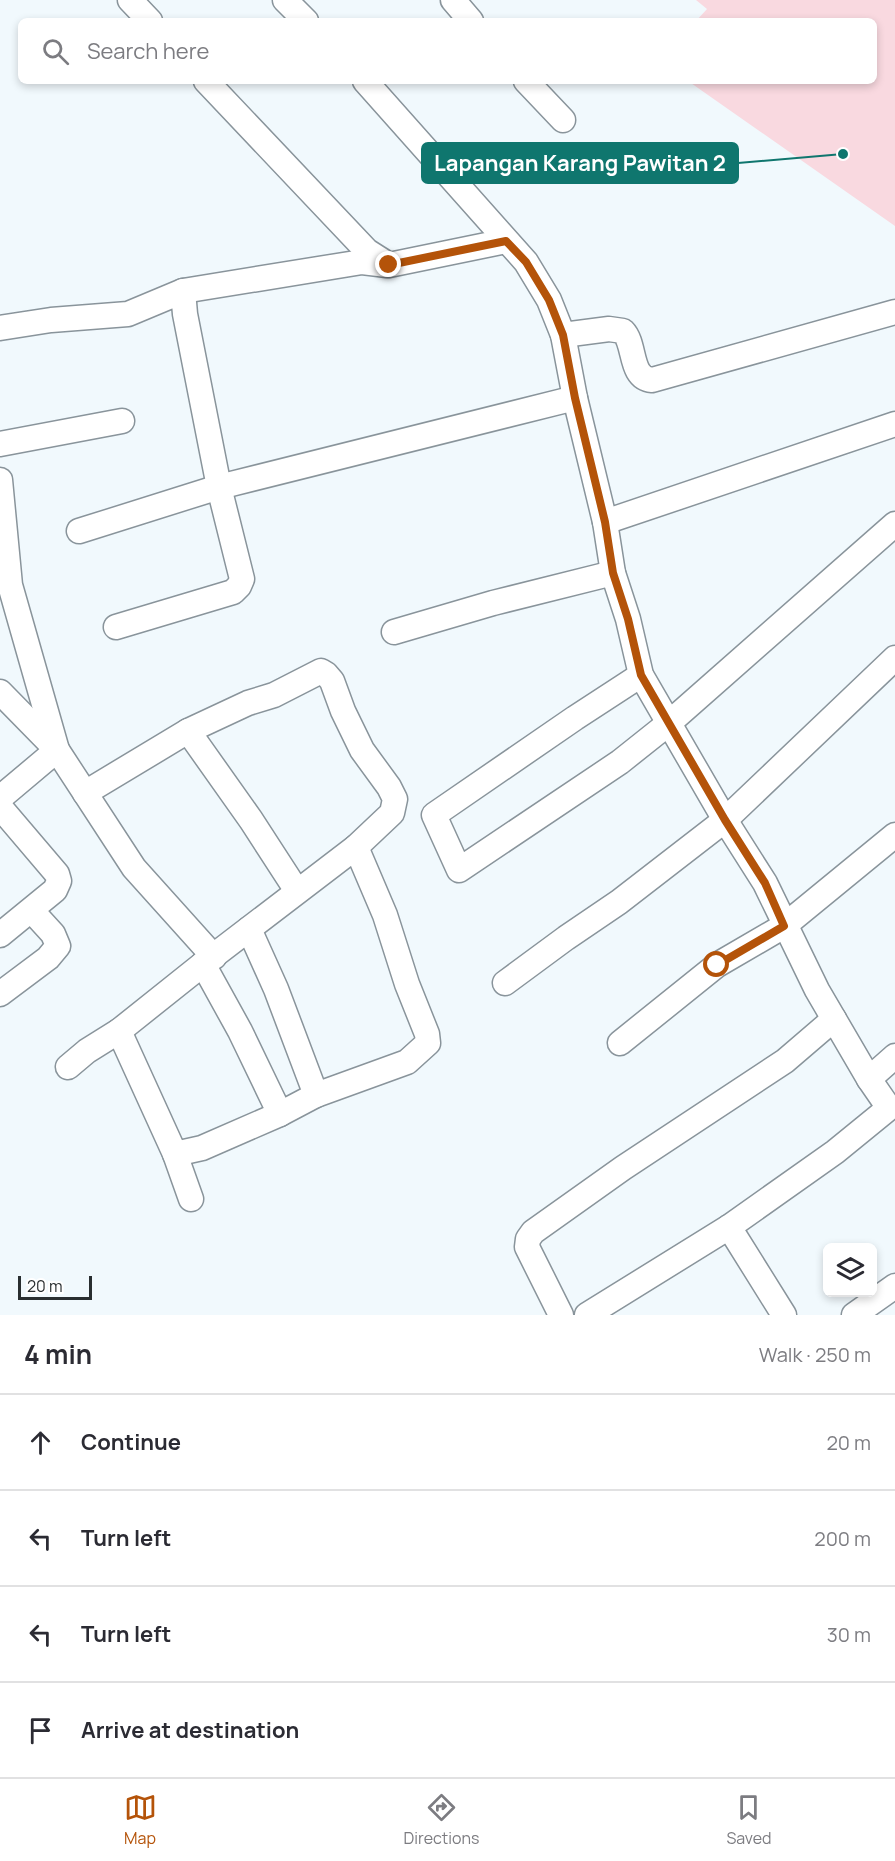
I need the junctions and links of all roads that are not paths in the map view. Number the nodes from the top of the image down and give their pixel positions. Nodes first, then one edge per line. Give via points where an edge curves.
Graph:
1 (130, 0) edge
2 (285, 0) edge
3 (453, 0) edge
4 (147, 18) edge
5 (303, 18) edge
6 (468, 18) edge
7 (209, 84) edge
8 (368, 84) edge
9 (529, 84) edge
10 (563, 120) dead end
11 (506, 241) junction
12 (389, 265) junction
13 (183, 291) junction
14 (895, 312) edge
15 (0, 328) edge
16 (563, 335) junction
17 (575, 398) junction
18 (122, 421) dead end
19 (895, 424) edge
20 (0, 445) edge
21 (0, 480) edge
22 (219, 488) junction
23 (605, 522) junction
24 (895, 524) edge
25 (79, 531) dead end
26 (613, 573) junction
27 (5, 586) edge
28 (116, 627) dead end
29 (394, 632) dead end
30 (895, 658) edge
31 (641, 675) junction
32 (0, 692) edge
33 (669, 723) junction
34 (188, 731) junction
35 (57, 750) junction
36 (85, 793) junction
37 (0, 798) edge
38 (0, 807) edge
39 (725, 820) junction
40 (895, 835) edge
41 (356, 847) junction
42 (297, 891) junction
43 (32, 911) junction
44 (784, 926) junction
45 (249, 929) junction
46 (0, 935) edge
47 (208, 960) junction
48 (505, 983) dead end
49 (0, 994) edge
50 (834, 1019) junction
51 (119, 1031) junction
52 (620, 1043) dead end
53 (895, 1056) edge
54 (68, 1067) dead end
55 (868, 1079) junction
56 (316, 1095) junction
57 (280, 1114) junction
58 (175, 1154) junction
59 (191, 1199) dead end
60 (729, 1227) junction
61 (895, 1286) edge
62 (561, 1315) edge
63 (587, 1315) edge
64 (784, 1315) edge
65 (854, 1315) edge

1 - 4 street
2 - 5 street
3 - 6 street
7 - 12 street via 367,251
8 - 11 street
9 - 10 street
11 - 12 street
11 - 16 street via 526,262 549,300
12 - 13 street via 362,262
13 - 15 street via 128,314
13 - 22 street
14 - 16 street via 652,380 638,372 630,340 622,331
16 - 17 street
17 - 22 street
17 - 23 street
18 - 20 street
19 - 23 street
21 - 27 street
22 - 25 street
22 - 28 street via 242,579 239,586 233,592
23 - 26 street
24 - 33 street
26 - 29 street
26 - 31 street
27 - 35 street
30 - 39 street
31 - 33 street
31 - 33 street via 434,815 459,870 597,779
32 - 35 street
33 - 39 street
34 - 36 street
34 - 41 street via 321,671 326,674 362,750 395,799 392,813
34 - 42 street
35 - 36 street
35 - 37 street
36 - 47 street via 135,868
38 - 43 street via 57,874 55,890
39 - 44 street via 765,883
39 - 48 street
40 - 44 street
41 - 42 street
41 - 56 street via 385,915 428,1043 407,1062
42 - 45 street
43 - 46 street
43 - 49 street via 53,934 58,946
44 - 50 street
44 - 52 street via 717,965
45 - 47 street
45 - 56 street
47 - 51 street
47 - 57 street
50 - 55 street
50 - 62 street via 785,1061 533,1232 527,1247
51 - 54 street
51 - 58 street
53 - 55 street
55 - 60 street via 889,1108 835,1152
56 - 57 street
57 - 58 street via 202,1148
58 - 59 street
60 - 63 street
60 - 64 street
61 - 65 street

